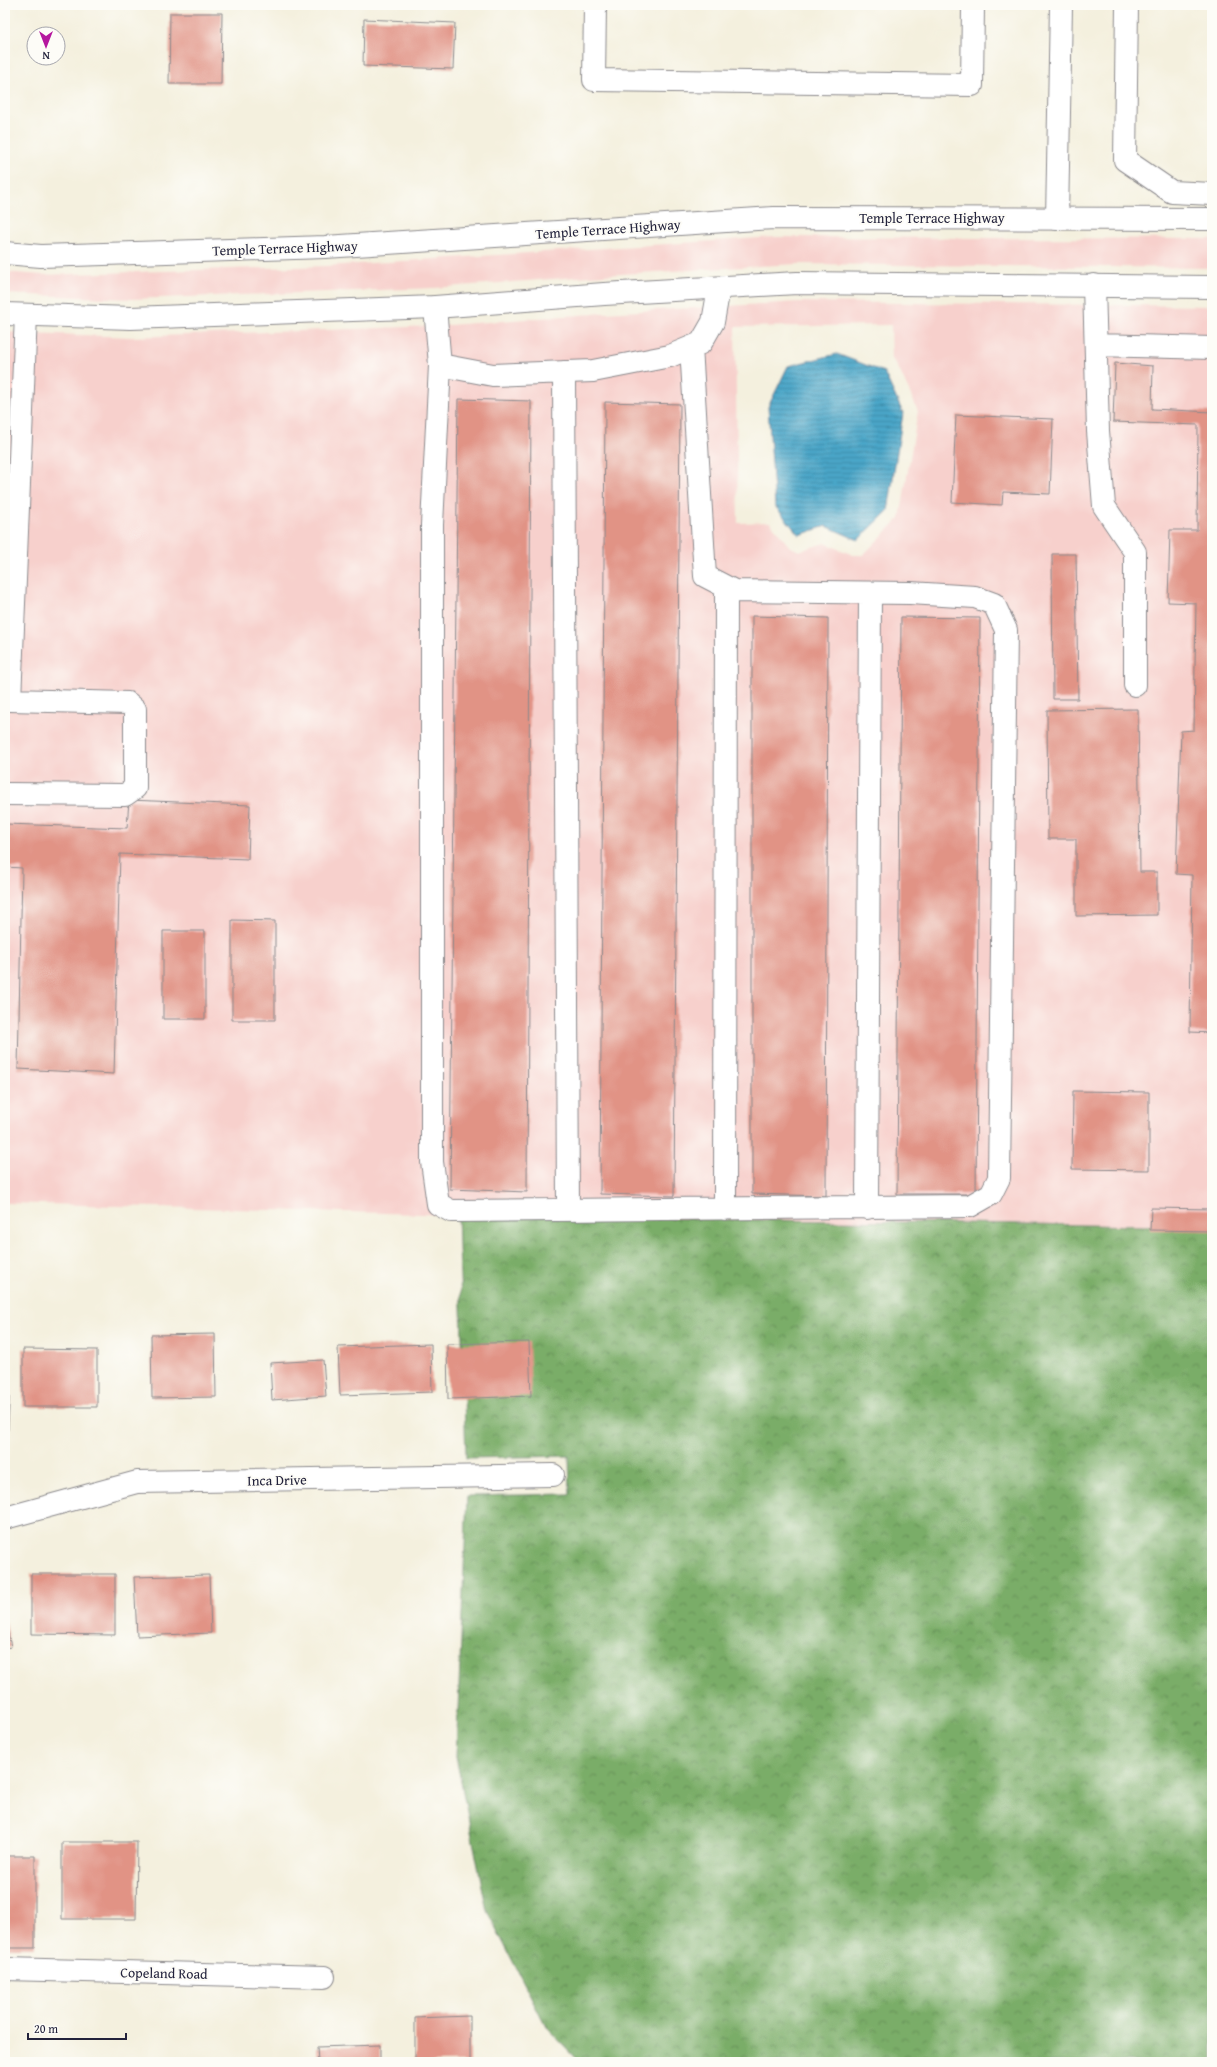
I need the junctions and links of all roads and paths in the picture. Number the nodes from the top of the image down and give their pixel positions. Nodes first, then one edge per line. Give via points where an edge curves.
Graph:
1 (595, 5) edge
2 (973, 5) edge
3 (1060, 5) edge
4 (1126, 5) edge
5 (1212, 194) edge
6 (1057, 219) junction
7 (1212, 219) edge
8 (5, 253) edge
9 (1094, 285) junction
10 (1212, 287) edge
11 (718, 288) junction
12 (436, 307) junction
13 (5, 314) edge
14 (26, 315) junction
15 (1096, 344) junction
16 (691, 347) junction
17 (1212, 348) edge
18 (440, 365) junction
19 (564, 372) junction
20 (726, 587) junction
21 (870, 593) junction
22 (9, 602) edge
23 (1135, 685) dead end
24 (8, 700) edge
25 (5, 794) edge
26 (867, 1208) junction
27 (725, 1209) junction
28 (568, 1210) junction
29 (553, 1475) dead end
30 (5, 1518) edge
31 (5, 1969) edge
32 (324, 1977) dead end

1 - 2 main road via 594,80 972,85
3 - 6 main road
4 - 5 main road via 1125,160 1172,192
6 - 7 main road, Temple Terrace Highway
6 - 8 main road, Temple Terrace Highway via 774,218 325,247 41,256
9 - 10 main road
9 - 11 main road via 798,283
9 - 15 main road
11 - 12 main road
11 - 16 main road via 713,322 701,343
12 - 14 main road via 131,318
12 - 18 main road
13 - 14 main road
14 - 22 main road
15 - 17 main road
15 - 23 main road via 1098,431 1104,506 1135,552
16 - 19 main road via 655,359 593,371
16 - 20 main road via 705,576
18 - 19 main road via 493,375
18 - 28 main road via 432,525 432,1162 438,1204 451,1211
19 - 28 main road
20 - 21 main road via 734,591
20 - 27 main road
21 - 26 main road
21 - 26 main road via 975,597 994,604 1006,630 999,1178 991,1194 970,1206
22 - 24 main road
24 - 25 main road via 128,703 135,709 135,788 124,795
26 - 27 main road
27 - 28 main road
29 - 30 main road, Inca Drive via 137,1482
31 - 32 main road, Copeland Road

